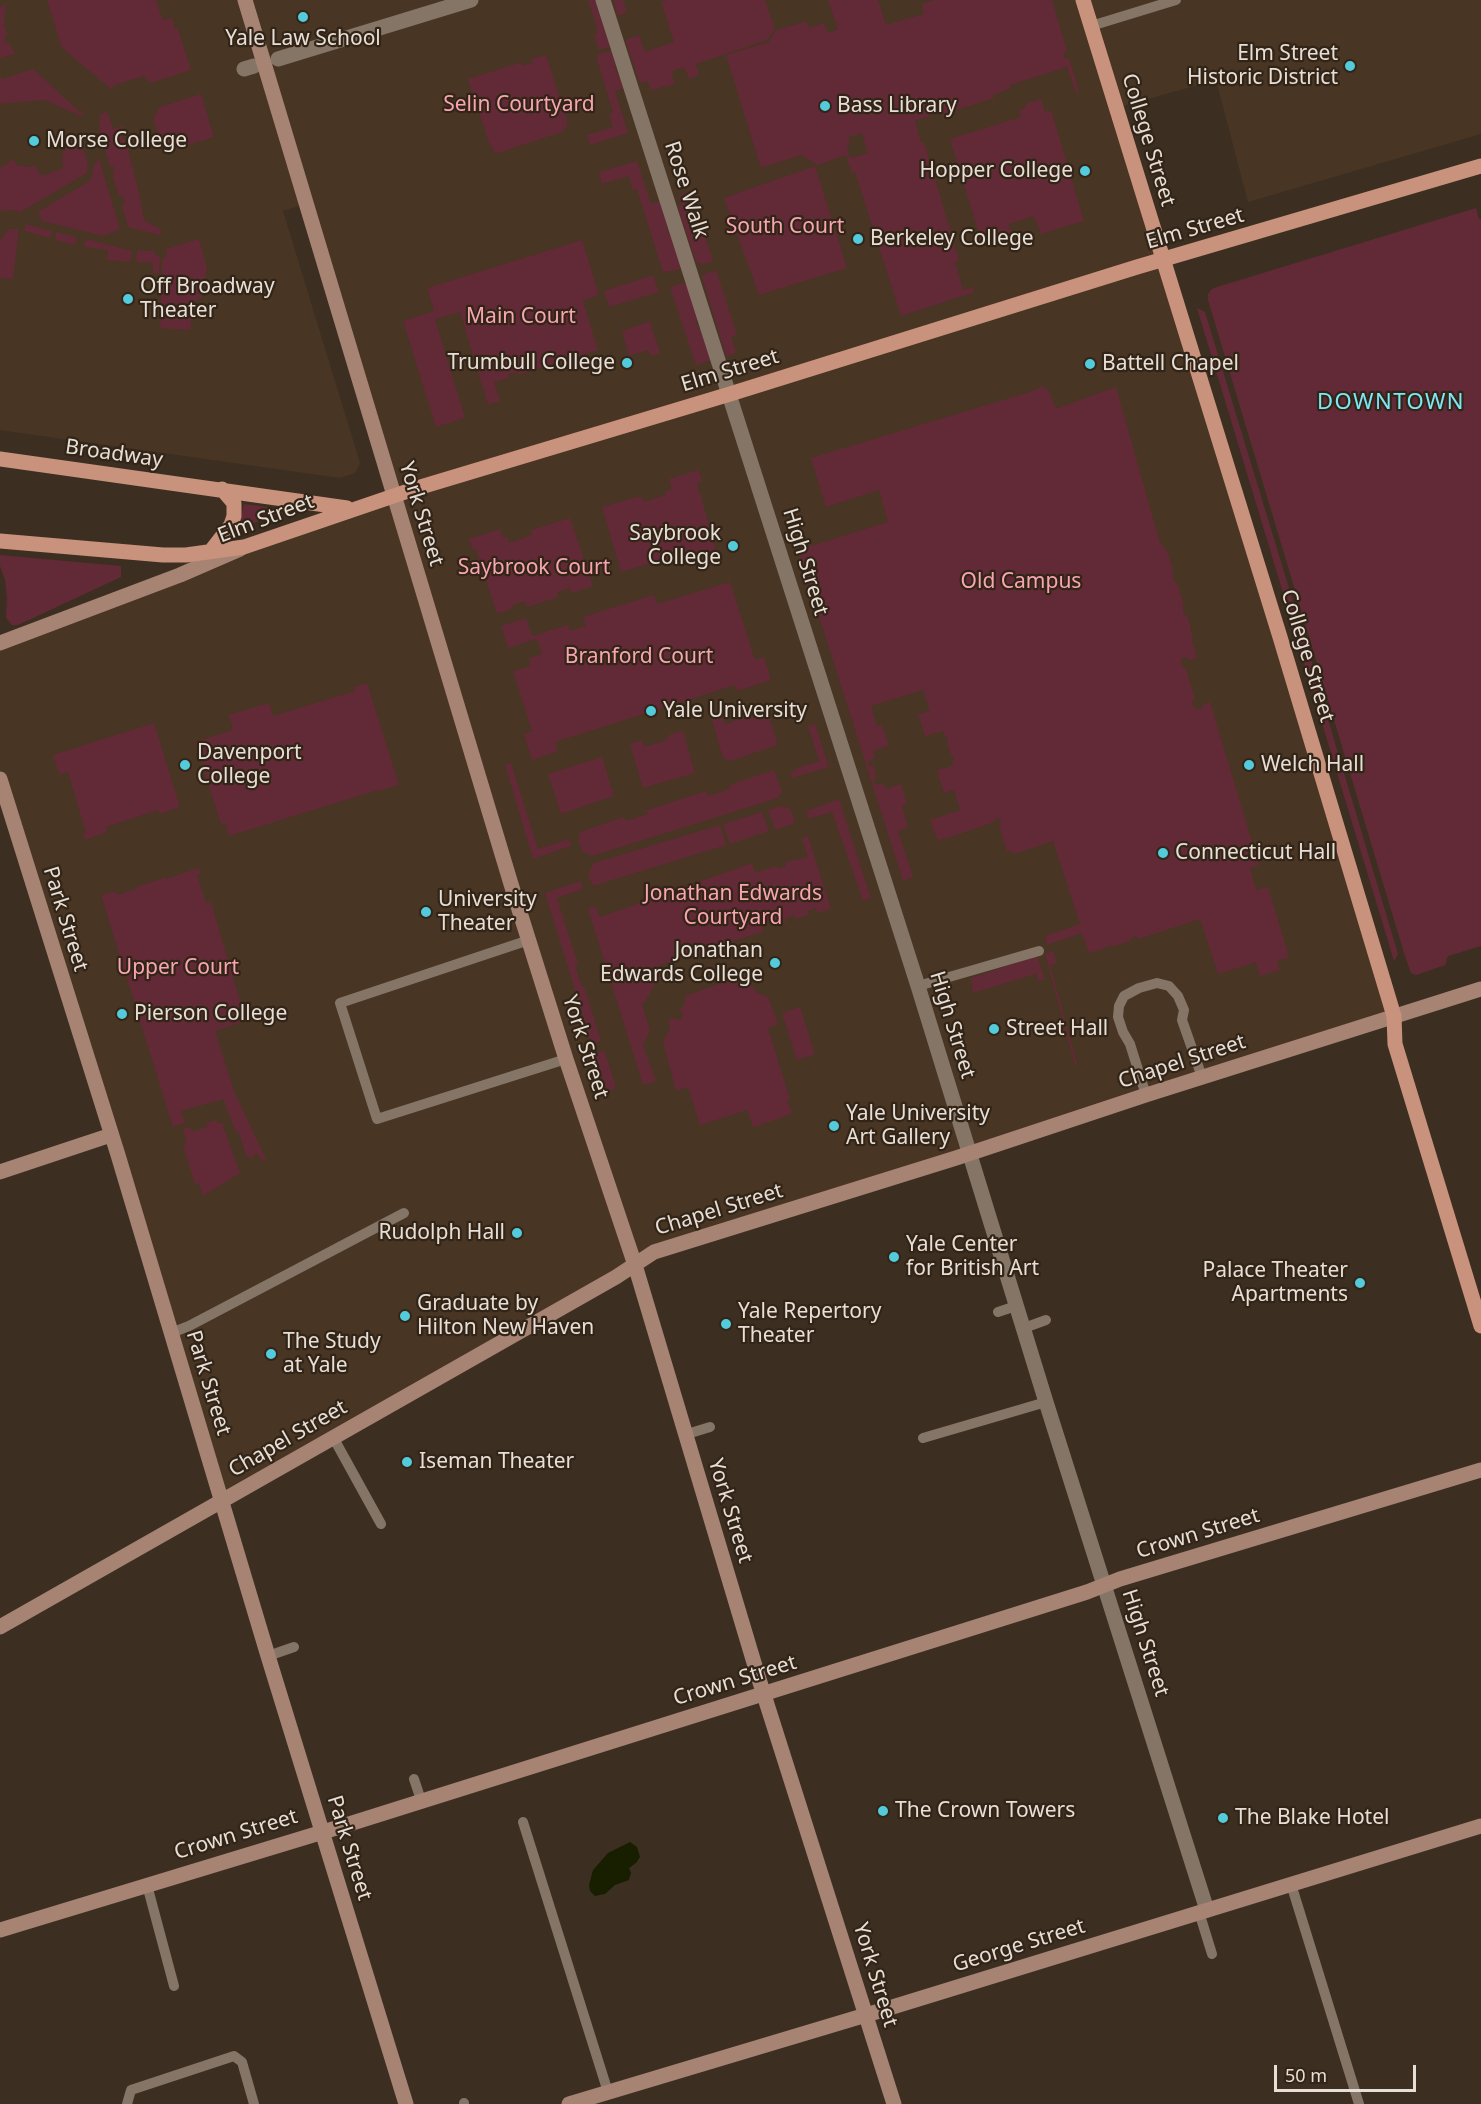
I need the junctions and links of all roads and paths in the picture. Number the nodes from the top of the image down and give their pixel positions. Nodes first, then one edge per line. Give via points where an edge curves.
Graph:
1 (245, 0) edge
2 (471, 0) edge
3 (603, 0) edge
4 (1083, 0) edge
5 (1176, 0) edge
6 (1091, 26) junction
7 (278, 59) dead end
8 (1481, 166) edge
9 (1163, 261) junction
10 (730, 394) junction
11 (0, 459) edge
12 (222, 489) junction
13 (394, 495) junction
14 (352, 509) junction
15 (0, 541) edge
16 (244, 547) junction
17 (210, 552) junction
18 (0, 643) edge
19 (0, 778) edge
20 (529, 940) junction
21 (1039, 951) dead end
22 (918, 986) junction
23 (1481, 989) edge
24 (1394, 1016) junction
25 (566, 1059) junction
26 (1203, 1077) junction
27 (1146, 1095) junction
28 (111, 1135) junction
29 (970, 1154) junction
30 (0, 1172) edge
31 (404, 1213) dead end
32 (635, 1265) junction
33 (1016, 1306) junction
34 (998, 1312) dead end
35 (1046, 1320) dead end
36 (1481, 1326) edge
37 (1024, 1328) junction
38 (171, 1333) junction
39 (1046, 1402) junction
40 (710, 1427) dead end
41 (684, 1435) junction
42 (333, 1437) junction
43 (923, 1438) dead end
44 (1481, 1470) edge
45 (222, 1501) junction
46 (381, 1524) dead end
47 (1105, 1585) junction
48 (0, 1627) edge
49 (294, 1647) dead end
50 (268, 1656) junction
51 (764, 1694) junction
52 (414, 1779) dead end
53 (422, 1800) junction
54 (523, 1822) dead end
55 (1481, 1827) edge
56 (322, 1832) junction
57 (1291, 1884) junction
58 (147, 1885) junction
59 (1203, 1911) junction
60 (0, 1930) edge
61 (1212, 1954) dead end
62 (174, 1986) dead end
63 (866, 2015) junction
64 (608, 2092) junction
65 (127, 2104) edge
66 (254, 2104) edge
67 (406, 2104) edge
68 (569, 2104) edge
69 (894, 2104) edge
70 (1359, 2104) edge

1 - 13 main road, York Street
2 - 7 street
3 - 10 street, Rose Walk
4 - 6 main road, College Street
5 - 6 lane
6 - 9 main road, College Street
8 - 9 main road, Elm Street
9 - 10 main road, Elm Street
9 - 24 main road, College Street
10 - 13 main road, Elm Street
10 - 22 street, High Street
11 - 12 main road, Broadway
12 - 14 main road, Broadway
12 - 17 main road via 234,503 234,516
13 - 14 main road, Elm Street
13 - 20 main road, York Street
14 - 16 main road, Elm Street
15 - 17 main road via 163,555
16 - 17 main road
16 - 18 main road, Elm Street
19 - 28 main road, Park Street
20 - 25 main road, York Street
20 - 25 lane via 340,1003 343,1014 377,1119
21 - 22 lane
22 - 29 street, High Street
23 - 24 main road, Chapel Street
24 - 26 main road, Chapel Street
24 - 36 main road, College Street via 1395,1044
25 - 32 main road, York Street
26 - 27 main road, Chapel Street
26 - 27 lane via 1182,1020 1184,1010 1178,996 1167,985 1157,983 1139,988 1124,996 1118,1017
27 - 29 main road, Chapel Street
28 - 30 main road
28 - 38 main road, Park Street
29 - 32 main road, Chapel Street via 654,1252
29 - 33 street, High Street
31 - 38 lane
32 - 41 main road, York Street
32 - 42 main road, Chapel Street
33 - 34 lane
33 - 37 street, High Street
35 - 37 lane
37 - 39 street, High Street
38 - 45 main road, Park Street
39 - 43 lane
39 - 47 street, High Street
40 - 41 lane
41 - 51 main road, York Street
42 - 45 main road, Chapel Street
42 - 46 lane
44 - 47 main road, Crown Street
45 - 48 main road, Chapel Street
45 - 50 main road, Park Street
47 - 51 main road, Crown Street
47 - 59 street, High Street
49 - 50 lane
50 - 56 main road, Park Street
51 - 53 main road, Crown Street
51 - 63 main road, York Street
52 - 53 lane
53 - 56 main road, Crown Street
54 - 64 lane
55 - 57 main road, George Street
56 - 58 main road, Crown Street
56 - 67 main road, Park Street
57 - 59 main road, George Street
57 - 70 lane
58 - 60 main road, Crown Street
58 - 62 lane
59 - 61 lane
59 - 63 main road, George Street
63 - 64 main road, George Street
63 - 69 main road, York Street
64 - 68 main road, George Street
65 - 66 lane via 131,2090 234,2056 242,2062

